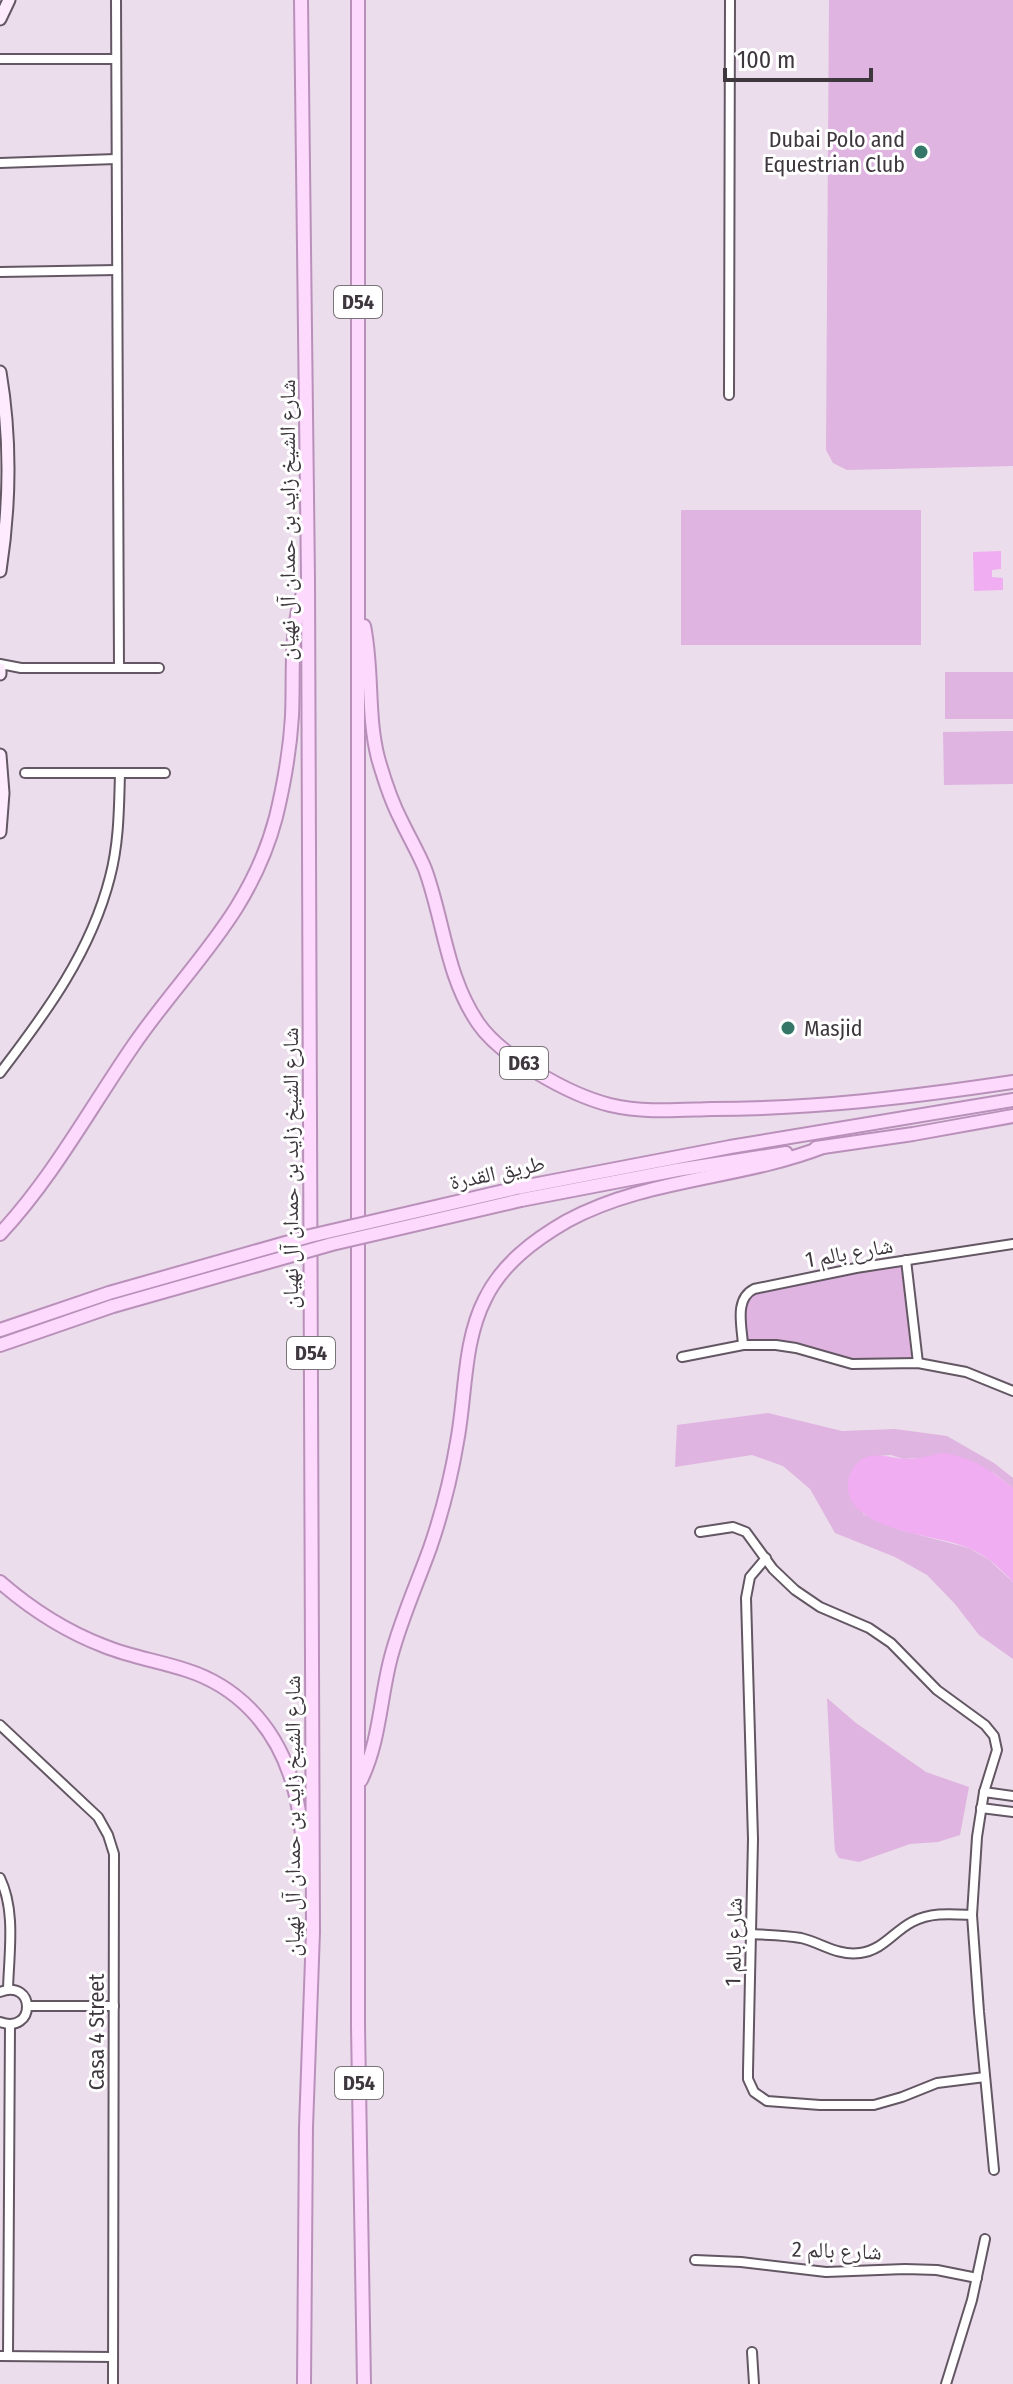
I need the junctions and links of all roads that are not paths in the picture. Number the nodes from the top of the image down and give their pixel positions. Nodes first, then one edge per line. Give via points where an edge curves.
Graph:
1 (9, 0) edge
2 (116, 0) edge
3 (301, 0) edge
4 (358, 0) edge
5 (730, 0) edge
6 (0, 19) edge
7 (0, 59) edge
8 (116, 59) junction
9 (116, 159) junction
10 (0, 163) edge
11 (117, 270) junction
12 (0, 272) edge
13 (0, 372) edge
14 (729, 395) dead end
15 (2, 535) edge
16 (0, 571) edge
17 (308, 579) junction
18 (359, 604) junction
19 (119, 668) junction
20 (159, 668) dead end
21 (0, 671) edge
22 (0, 755) edge
23 (25, 773) dead end
24 (120, 773) junction
25 (165, 773) dead end
26 (2, 793) edge
27 (0, 832) edge
28 (0, 1073) edge
29 (1013, 1082) edge
30 (1013, 1100) edge
31 (1013, 1116) edge
32 (823, 1147) junction
33 (519, 1194) junction
34 (0, 1234) edge
35 (1013, 1244) edge
36 (906, 1260) junction
37 (111, 1300) junction
38 (0, 1330) edge
39 (0, 1345) edge
40 (743, 1345) junction
41 (682, 1357) dead end
42 (918, 1363) junction
43 (1013, 1391) edge
44 (700, 1532) dead end
45 (766, 1558) junction
46 (0, 1582) edge
47 (0, 1725) edge
48 (359, 1782) junction
49 (984, 1792) junction
50 (1013, 1796) edge
51 (981, 1808) junction
52 (1013, 1812) edge
53 (0, 1878) edge
54 (972, 1915) junction
55 (313, 1932) junction
56 (752, 1934) junction
57 (4, 1990) edge
58 (27, 2006) junction
59 (114, 2006) junction
60 (5, 2023) edge
61 (985, 2077) junction
62 (994, 2170) dead end
63 (985, 2239) dead end
64 (695, 2260) dead end
65 (977, 2278) junction
66 (752, 2352) dead end
67 (4, 2356) edge
68 (113, 2357) junction
69 (113, 2384) edge
70 (304, 2384) edge
71 (364, 2384) edge
72 (754, 2384) edge
73 (946, 2384) edge

1 - 6 street
2 - 8 street
3 - 17 main road, شارع الشيخ زايد بن حمدان آل نهيان / D54
4 - 18 main road, D54
5 - 14 street
7 - 8 street
8 - 9 street
9 - 10 street
9 - 11 street
11 - 12 street
11 - 19 street
13 - 15 street via 7,455
15 - 16 street
17 - 34 main road via 294,630 286,770 268,842 250,884 217,939 147,1026 65,1151
17 - 55 main road, شارع الشيخ زايد بن حمدان آل نهيان / D54
18 - 29 main road, D63 via 375,744 390,795 429,882 461,993 479,1024 509,1052 578,1095 655,1111 880,1100
18 - 48 main road, D54
19 - 20 street
19 - 21 street
22 - 26 street
23 - 24 street
24 - 25 street
24 - 28 street via 111,875 91,935 56,998
26 - 27 street
30 - 33 main road, طريق القدرة via 730,1147
31 - 32 main road, طريق القدرة
32 - 33 main road, طريق القدرة
32 - 48 main road via 603,1204 549,1233 501,1273 475,1324 445,1498 398,1633 375,1743
33 - 37 main road, طريق القدرة, bridge
35 - 36 street, شارع بالم 1
36 - 40 street, شارع بالم 1 via 749,1291 741,1306
36 - 42 street
37 - 38 main road, طريق القدرة
37 - 39 main road, طريق القدرة
40 - 41 street
40 - 42 street via 796,1348 864,1366
42 - 43 street via 966,1372
44 - 45 street via 740,1529
45 - 49 street via 807,1599 891,1643 937,1690 990,1730 997,1750
45 - 56 street, شارع بالم 1 via 750,1577 746,1598
46 - 55 main road via 66,1629 125,1654 197,1674 235,1695 257,1715 280,1751 296,1793
47 - 59 street, Casa 4 Street via 81,1799 108,1835 115,1873
48 - 71 main road, D54
49 - 50 street
49 - 51 street
51 - 52 street
51 - 54 street
53 - 57 street via 10,1914
54 - 56 street via 925,1917 880,1947 852,1954 800,1938
54 - 61 street
55 - 70 main road, شارع الشيخ زايد بن حمدان آل نهيان / D54
56 - 61 street, شارع بالم 1 via 748,2079 760,2098 775,2103 874,2105 937,2083
57 - 58 street via 19,1992
58 - 59 street
58 - 60 street via 15,2024
59 - 68 street, Casa 4 Street
60 - 67 street
61 - 62 street
63 - 65 street
64 - 65 street, شارع بالم 2 via 826,2272 937,2270
65 - 73 street
66 - 72 street
67 - 68 street
68 - 69 street, Casa 4 Street

